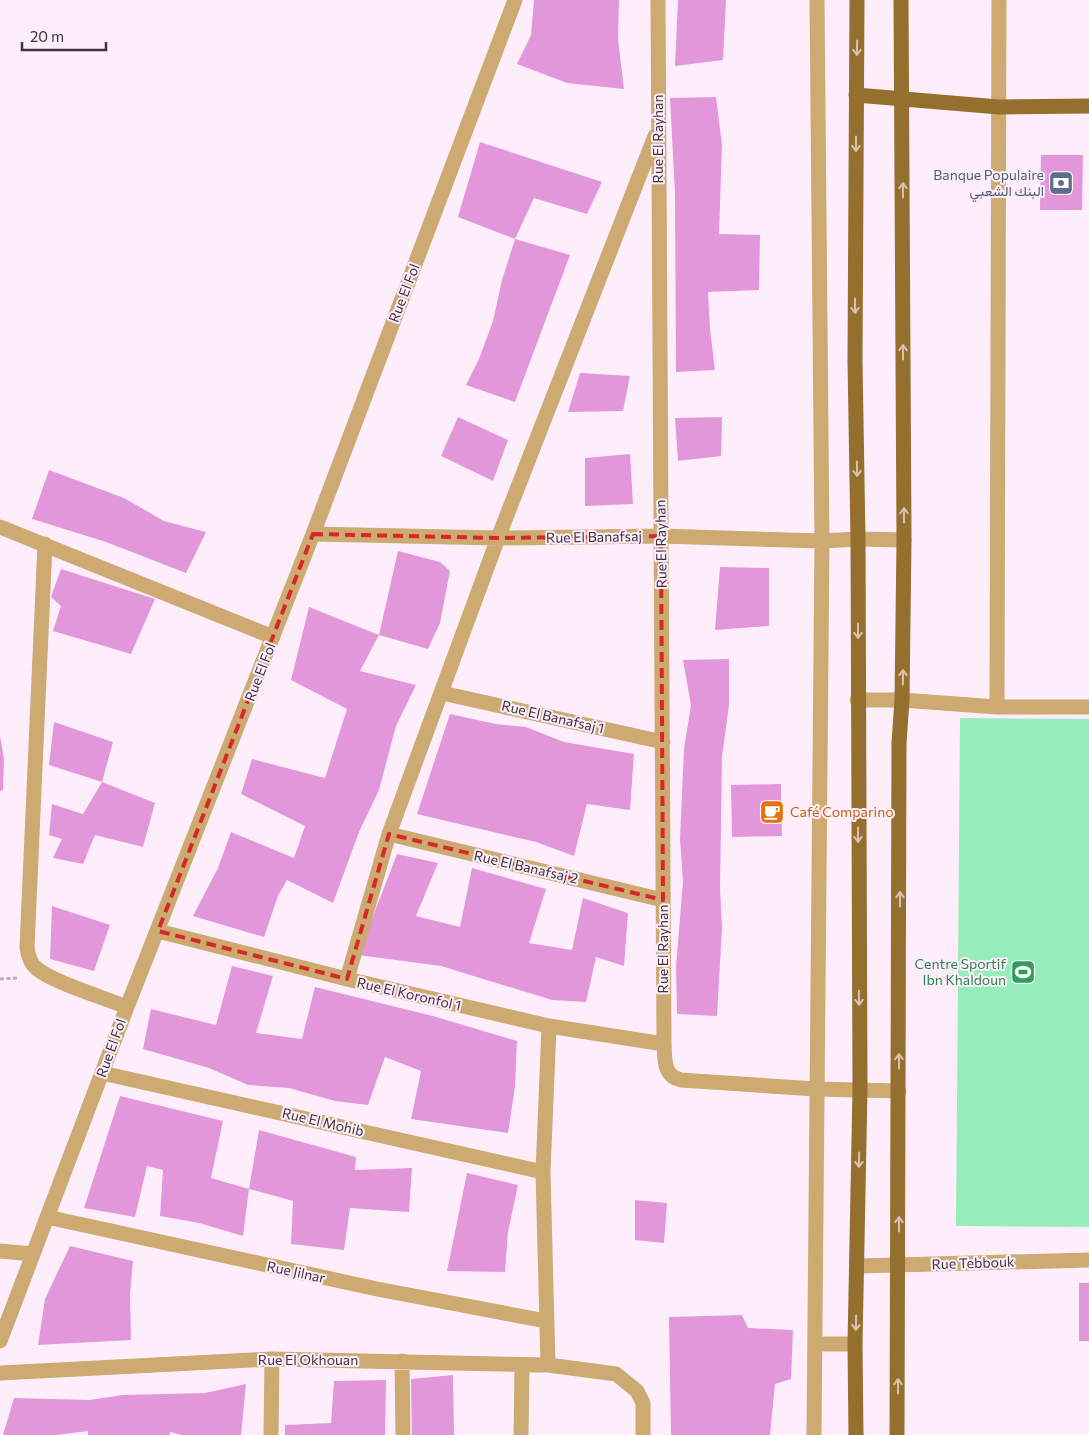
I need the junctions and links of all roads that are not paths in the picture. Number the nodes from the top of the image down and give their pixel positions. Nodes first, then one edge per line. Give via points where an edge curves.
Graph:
1 (515, 0) edge
2 (658, 0) edge
3 (818, 0) edge
4 (857, 0) edge
5 (901, 0) edge
6 (999, 0) edge
7 (856, 95) junction
8 (903, 100) junction
9 (1089, 106) edge
10 (999, 107) junction
11 (658, 128) junction
12 (0, 527) edge
13 (313, 534) junction
14 (661, 536) junction
15 (498, 538) junction
16 (858, 539) junction
17 (904, 540) junction
18 (822, 541) junction
19 (45, 544) junction
20 (274, 637) junction
21 (442, 693) junction
22 (857, 700) junction
23 (902, 700) junction
24 (997, 707) junction
25 (1089, 707) edge
26 (663, 742) junction
27 (389, 834) junction
28 (663, 900) junction
29 (158, 931) junction
30 (347, 979) junction
31 (127, 1007) junction
32 (550, 1026) junction
33 (664, 1044) junction
34 (102, 1073) junction
35 (816, 1089) junction
36 (860, 1089) junction
37 (899, 1091) junction
38 (543, 1172) junction
39 (47, 1217) junction
40 (0, 1252) edge
41 (33, 1254) junction
42 (1089, 1260) edge
43 (899, 1265) junction
44 (857, 1266) junction
45 (546, 1322) junction
46 (0, 1341) edge
47 (815, 1344) junction
48 (855, 1344) junction
49 (272, 1359) junction
50 (402, 1361) junction
51 (548, 1365) junction
52 (522, 1366) junction
53 (0, 1373) edge
54 (271, 1435) edge
55 (403, 1435) edge
56 (521, 1435) edge
57 (643, 1435) edge
58 (814, 1435) edge
59 (856, 1435) edge
60 (897, 1435) edge

1 - 13 street, Rue El Fol
2 - 11 street, Rue El Rayhan
3 - 18 street
4 -> 7 main road
5 - 8 main road
6 - 10 street
7 - 8 main road
7 -> 16 main road
8 - 10 main road
17 -> 8 main road
9 - 10 main road
10 - 24 street
11 - 14 street, Rue El Rayhan
11 - 15 street
12 - 19 street
13 - 15 street, Rue El Banafsaj
13 - 20 street, Rue El Fol
14 - 15 street, Rue El Banafsaj
14 - 18 street, Rue El Banafsaj
14 - 26 street, Rue El Rayhan
15 - 21 street
16 - 17 street, Rue El Banafsaj
16 - 18 street, Rue El Banafsaj
16 -> 22 main road
23 -> 17 main road
18 - 35 street
19 - 20 street
19 - 31 street via 26,947 36,968 48,976
20 - 29 street, Rue El Fol
21 - 26 street, Rue El Banafsaj 1
21 - 27 street
22 - 23 street
22 -> 36 main road
23 - 24 street
37 -> 23 main road via 899,743
24 - 25 street
26 - 28 street, Rue El Rayhan
27 - 28 street, Rue El Banafsaj 2
27 - 30 street
28 - 33 street, Rue El Rayhan
29 - 30 street, Rue El Koronfol 1
29 - 31 street, Rue El Fol
30 - 32 street, Rue El Koronfol 1
31 - 34 street, Rue El Fol
32 - 33 street, Rue El Koronfol 1
32 - 38 street
33 - 35 street, Rue El Rayhan via 667,1070 670,1076 681,1080
34 - 38 street, Rue El Mohib
34 - 39 street, Rue El Fol
35 - 36 street
35 - 47 street
36 - 37 street
36 -> 44 main road
43 -> 37 main road
38 - 45 street
39 - 41 street, Rue El Fol
39 - 45 street, Rue Jilnar via 377,1289
40 - 41 street
41 - 46 street, Rue El Fol
42 - 43 street, Rue Tebbouk
43 - 44 street, Rue Tebbouk
60 -> 43 main road
44 -> 48 main road
45 - 51 street
47 - 48 street
47 - 58 street
48 - 59 main road
49 - 50 street, Rue El Okhouan
49 - 53 street, Rue El Okhouan
49 - 54 street
50 - 52 street, Rue El Okhouan
50 - 55 street
51 - 52 street, Rue El Okhouan
51 - 57 street, Rue El Okhouan via 616,1374 637,1391 643,1403
52 - 56 street

